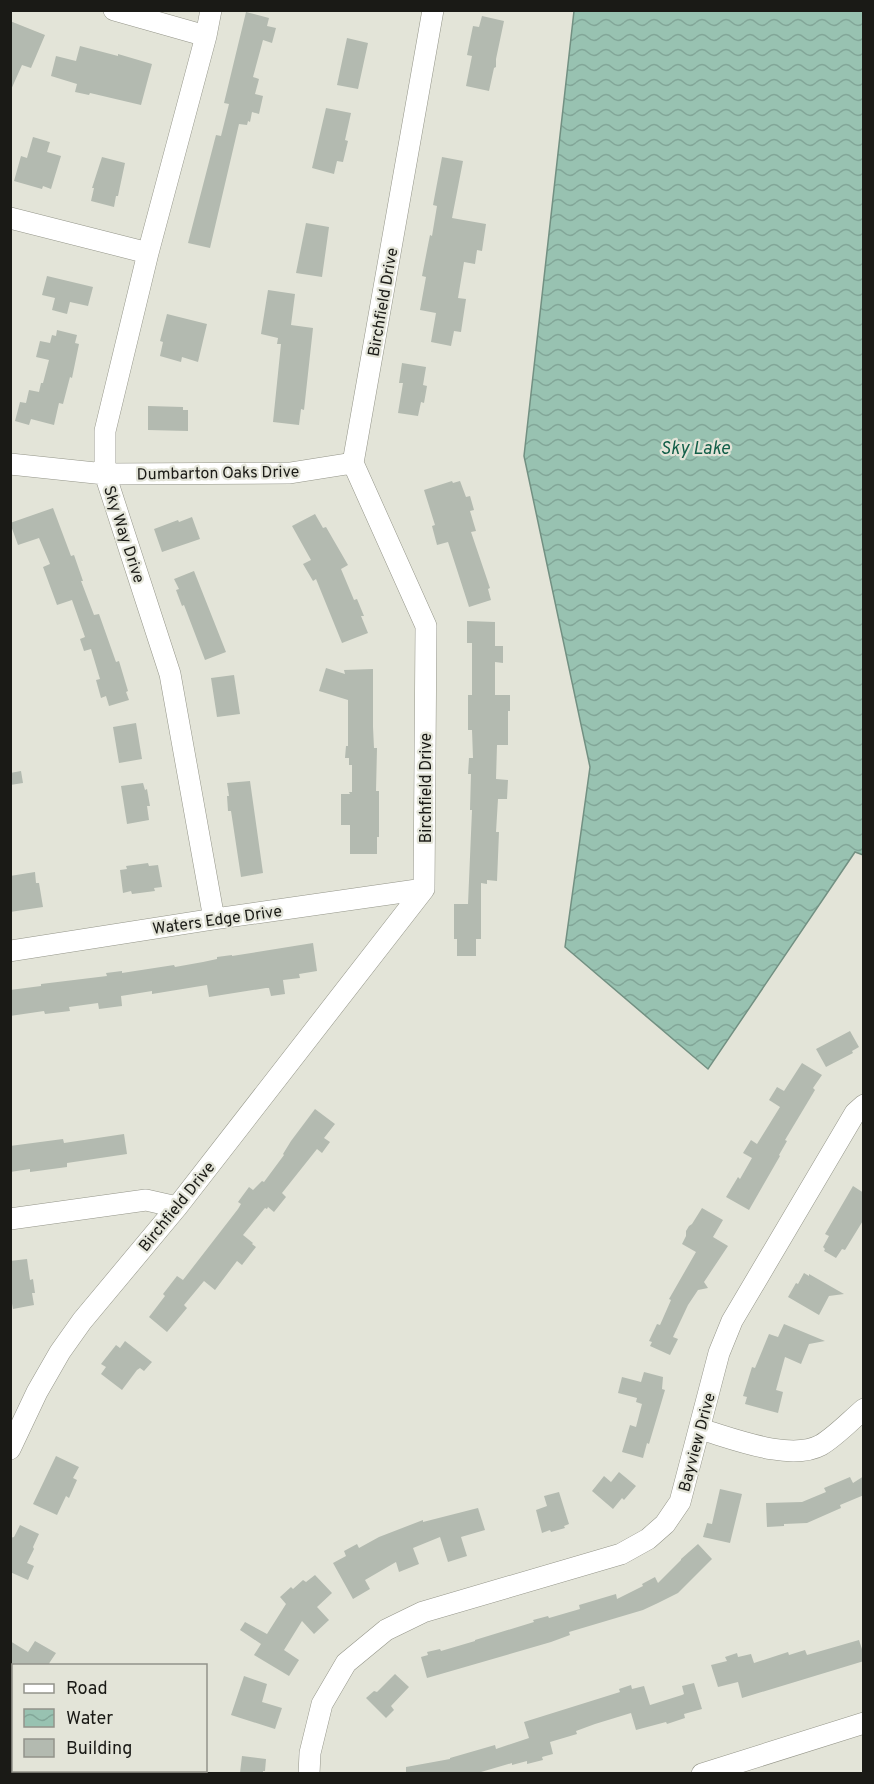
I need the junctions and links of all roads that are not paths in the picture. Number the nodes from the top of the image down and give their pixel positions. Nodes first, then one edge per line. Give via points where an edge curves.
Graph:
1 (114, 10) edge
2 (211, 10) edge
3 (433, 10) edge
4 (206, 36) junction
5 (10, 218) edge
6 (148, 254) junction
7 (353, 463) junction
8 (10, 464) edge
9 (105, 474) junction
10 (424, 889) junction
11 (214, 919) junction
12 (10, 951) edge
13 (864, 1105) edge
14 (177, 1207) junction
15 (10, 1219) edge
16 (864, 1409) edge
17 (700, 1429) junction
18 (10, 1449) edge
19 (864, 1723) edge
20 (309, 1773) edge
21 (702, 1773) edge

1 - 4 street
2 - 4 street, Sky Way Drive
3 - 7 street, Birchfield Drive
4 - 6 street, Sky Way Drive
5 - 6 street
6 - 9 street, Sky Way Drive via 105,431
7 - 9 street, Dumbarton Oaks Drive via 290,473
7 - 10 street, Birchfield Drive via 426,626
8 - 9 street, Dumbarton Oaks Drive
9 - 11 street, Sky Way Drive via 170,674
10 - 11 street, Waters Edge Drive
10 - 14 street, Birchfield Drive
11 - 12 street, Waters Edge Drive
13 - 17 street, Bayview Drive via 855,1113 732,1321 719,1353
14 - 15 street via 146,1200
14 - 18 street, Birchfield Drive via 60,1352
16 - 17 street via 820,1446 796,1452
17 - 20 street, Bayview Drive via 680,1502 648,1539 621,1554 423,1612 386,1630 346,1663 322,1704
19 - 21 street

